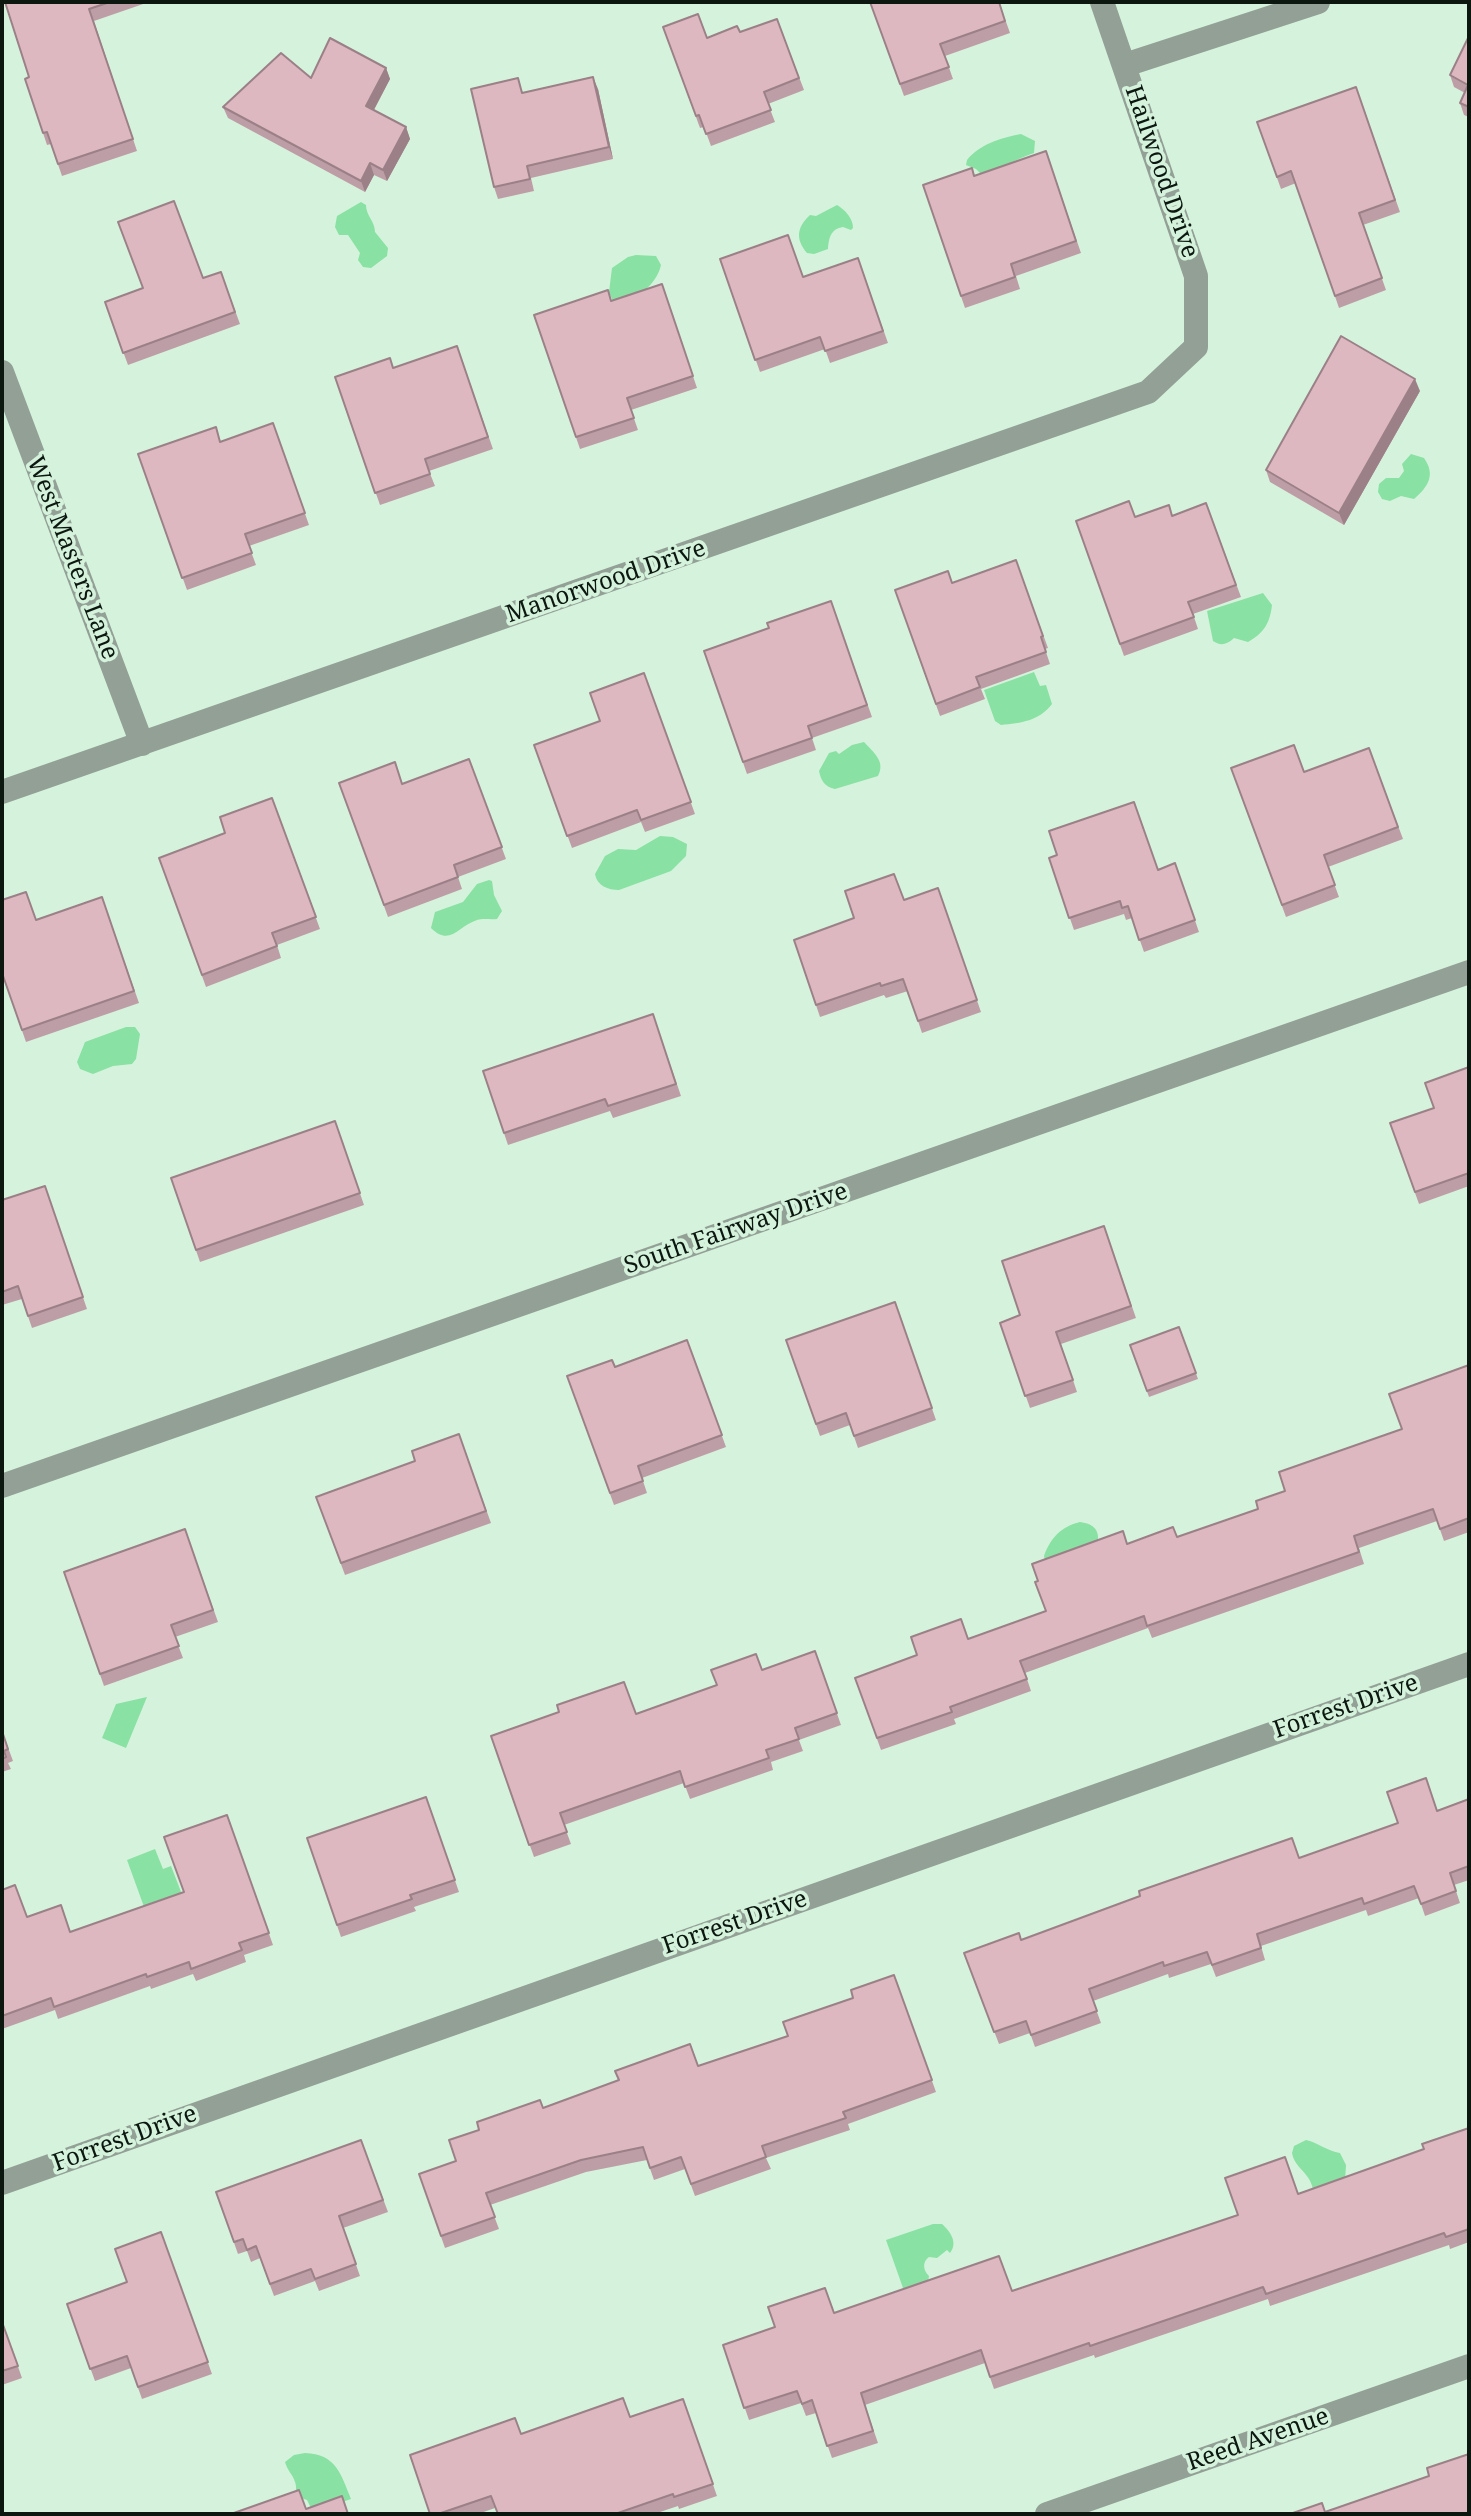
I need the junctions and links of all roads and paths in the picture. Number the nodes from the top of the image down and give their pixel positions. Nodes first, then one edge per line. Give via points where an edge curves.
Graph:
1 (1102, 2) edge
2 (1318, 2) edge
3 (1125, 65) junction
4 (1196, 347) joint
5 (2, 372) edge
6 (142, 744) junction
7 (2, 792) edge
8 (1469, 972) edge
9 (2, 1486) edge
10 (1469, 1664) edge
11 (2, 2183) edge
12 (1469, 2366) edge
13 (1047, 2514) edge

1 - 3 street, Hailwood Drive
2 - 3 street
3 - 4 street, Hailwood Drive via 1196,276
4 - 6 street, Manorwood Drive via 1148,392
5 - 6 street, West Masters Lane
6 - 7 street, Manorwood Drive
8 - 9 street, South Fairway Drive
10 - 11 street, Forrest Drive
12 - 13 street, Reed Avenue

